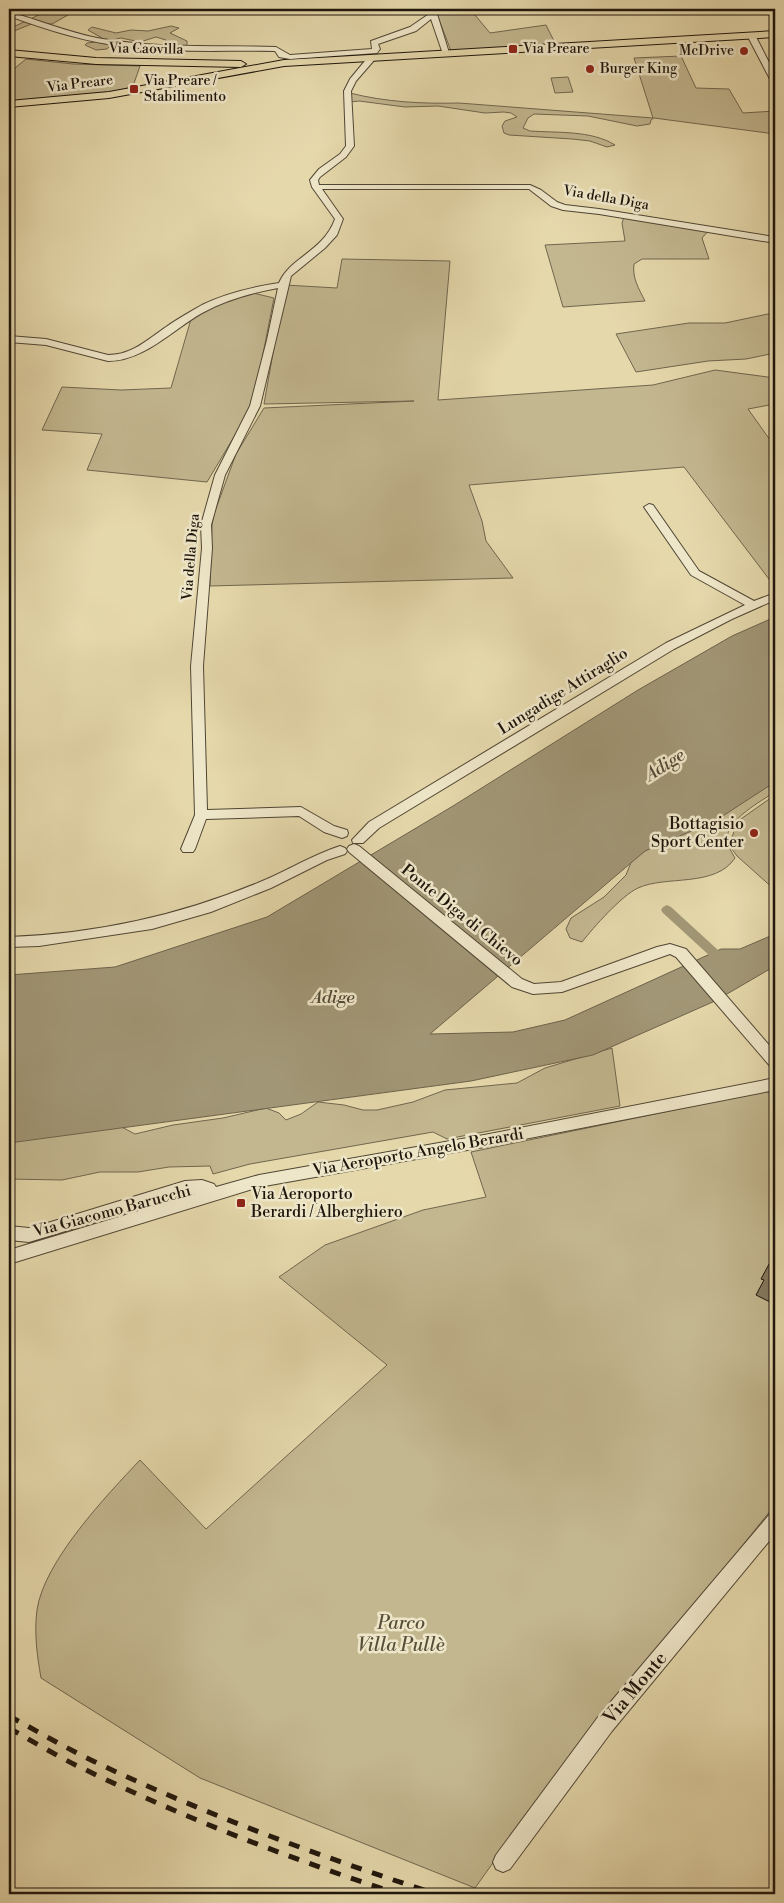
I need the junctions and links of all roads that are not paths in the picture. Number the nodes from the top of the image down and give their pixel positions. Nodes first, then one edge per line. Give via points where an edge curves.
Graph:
1 (430, 10) edge
2 (9, 14) edge
3 (775, 34) edge
4 (751, 35) junction
5 (9, 53) edge
6 (447, 54) junction
7 (372, 58) junction
8 (284, 63) junction
9 (775, 81) edge
10 (9, 104) edge
11 (316, 187) junction
12 (775, 240) edge
13 (283, 285) junction
14 (9, 339) edge
15 (649, 507) dead end
16 (775, 596) edge
17 (753, 605) junction
18 (201, 815) junction
19 (344, 842) junction
20 (188, 849) dead end
21 (9, 942) edge
22 (773, 1059) edge
23 (775, 1084) edge
24 (212, 1196) junction
25 (9, 1233) edge
26 (9, 1257) edge
27 (773, 1524) edge
28 (503, 1862) dead end

1 - 2 street via 424,22 407,32 374,43 374,51 290,57 276,49 109,43
1 - 6 street
3 - 4 main road, Via Preare
4 - 6 main road, Via Preare
4 - 9 street
5 - 8 main road, Via Caovilla via 143,64
6 - 7 main road, Via Preare
7 - 8 main road, Via Preare
7 - 11 street via 347,94 352,136 349,148 318,172 314,180
8 - 10 main road, Via Preare via 94,97
11 - 12 street, Via della Diga via 530,187 559,206
11 - 13 street, Via della Diga via 336,213 338,219 334,233 287,275
13 - 14 street via 214,303 147,346 117,358 46,342
13 - 18 street, Via della Diga via 260,390 248,423 220,475 206,525 197,666
15 - 17 street via 695,573
16 - 17 street, Lungadige Attiraglio
17 - 19 street, Lungadige Attiraglio via 662,651
18 - 19 street via 301,811
18 - 20 street, Via della Diga
19 - 21 street, Lungadige Attiraglio via 266,885 206,908 152,924 39,941
19 - 22 street, Ponte Diga di Chievo via 503,973 533,989 562,987 657,952 670,949 681,953
23 - 24 street, Via Aeroporto Angelo Berardi via 259,1181
24 - 25 street, Via Giacomo Barucchi via 209,1189 185,1188 42,1232 29,1235
24 - 26 street, Via Aeroporto Angelo Berardi
27 - 28 street, Via Monte via 605,1724

